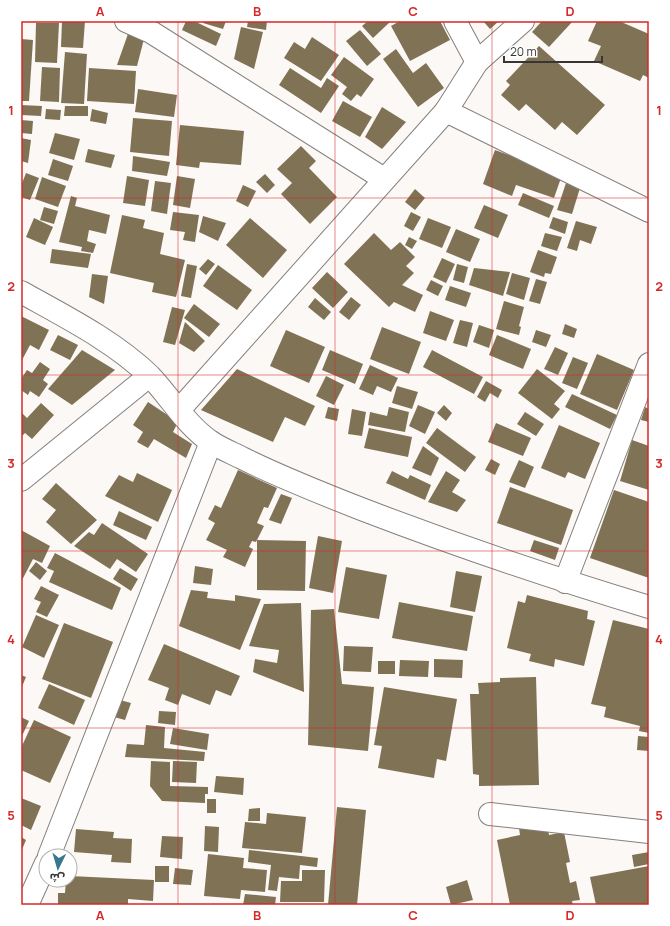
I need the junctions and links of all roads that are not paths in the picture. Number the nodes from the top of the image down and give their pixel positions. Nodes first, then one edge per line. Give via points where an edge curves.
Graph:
1 (126, 21) edge
2 (455, 21) edge
3 (523, 21) edge
4 (151, 26) edge
5 (477, 62) junction
6 (446, 111) junction
7 (384, 178) junction
8 (649, 211) edge
9 (21, 292) edge
10 (649, 364) edge
11 (149, 376) junction
12 (179, 410) junction
13 (211, 442) junction
14 (21, 480) edge
15 (565, 582) junction
16 (649, 607) edge
17 (490, 814) dead end
18 (649, 832) edge
19 (52, 848) edge
20 (38, 879) edge
21 (25, 904) edge

1 - 4 street
2 - 5 street
3 - 5 street
4 - 7 street
5 - 6 street
6 - 7 street
6 - 8 street
7 - 12 street
9 - 11 street via 78,324 130,359
10 - 15 street
11 - 12 street
11 - 14 street
12 - 13 street via 198,432
13 - 15 street via 313,491
13 - 19 street
15 - 16 street
17 - 18 street
20 - 21 street

